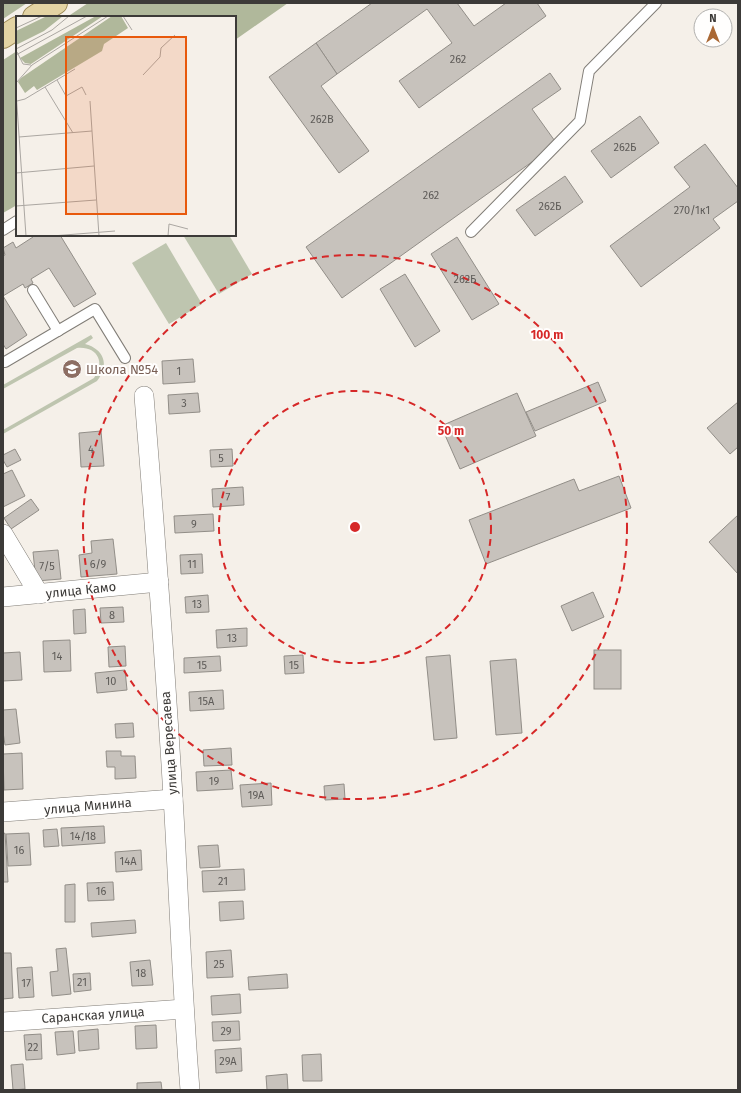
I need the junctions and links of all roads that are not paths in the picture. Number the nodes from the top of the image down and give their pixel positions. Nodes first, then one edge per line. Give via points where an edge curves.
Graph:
1 (56, 3) edge
2 (656, 3) edge
3 (36, 16) edge
4 (16, 29) edge
5 (3, 37) edge
6 (16, 222) edge
7 (3, 230) edge
8 (472, 232) dead end
9 (34, 290) dead end
10 (58, 331) junction
11 (125, 358) dead end
12 (3, 362) edge
13 (144, 396) dead end
14 (3, 534) edge
15 (159, 582) junction
16 (39, 594) junction
17 (3, 597) edge
18 (173, 799) junction
19 (3, 812) edge
20 (184, 1009) junction
21 (3, 1022) edge
22 (190, 1090) edge

1 - 3 main road
2 - 8 lane via 589,71 580,122
4 - 5 main road
6 - 7 lane
9 - 10 lane
10 - 11 lane via 95,309
10 - 12 lane
13 - 15 street, улица Вересаева
14 - 16 street
15 - 16 street, улица Камо
15 - 18 street, улица Вересаева
16 - 17 street, улица Камо
18 - 19 street, улица Минина
18 - 20 street, улица Вересаева
20 - 21 street, Саранская улица
20 - 22 street, улица Вересаева

